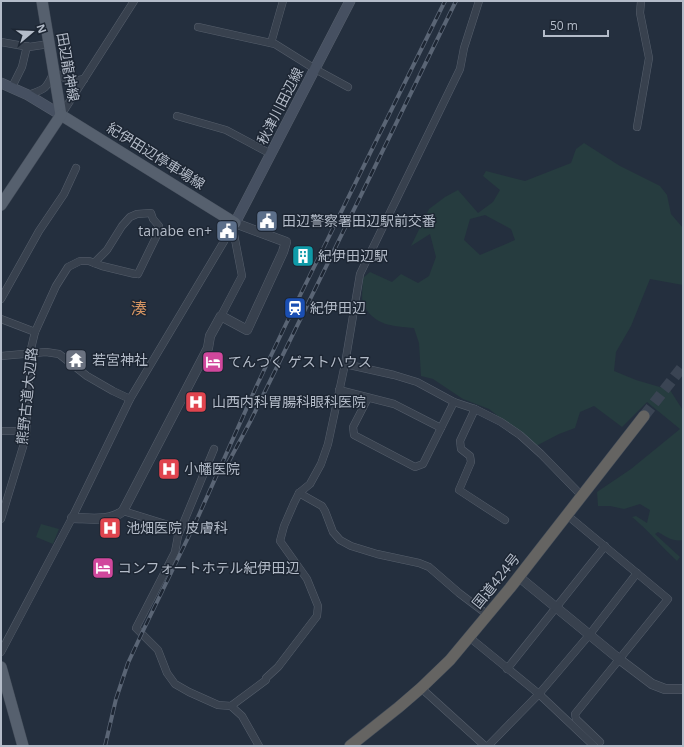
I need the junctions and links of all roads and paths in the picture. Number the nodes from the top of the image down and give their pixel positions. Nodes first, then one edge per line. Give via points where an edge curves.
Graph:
1 (42, 1) edge
2 (134, 1) edge
3 (283, 1) edge
4 (350, 1) edge
5 (479, 1) edge
6 (641, 1) edge
7 (198, 27) dead end
8 (1, 42) edge
9 (271, 43) junction
10 (49, 44) junction
11 (28, 46) junction
12 (315, 69) junction
13 (54, 72) junction
14 (84, 79) junction
15 (1, 83) edge
16 (12, 87) junction
17 (348, 87) dead end
18 (28, 95) junction
19 (61, 115) junction
20 (176, 116) dead end
21 (637, 127) dead end
22 (271, 154) junction
23 (76, 168) dead end
24 (1, 205) edge
25 (234, 226) junction
26 (221, 248) junction
27 (239, 254) junction
28 (94, 263) junction
29 (1, 299) edge
30 (221, 316) junction
31 (1, 319) edge
32 (35, 332) junction
33 (30, 353) junction
34 (1, 356) edge
35 (345, 364) junction
36 (339, 390) junction
37 (368, 398) junction
38 (130, 400) junction
39 (454, 402) junction
40 (475, 409) junction
41 (644, 416) tunnel mouth
42 (441, 428) junction
43 (1, 430) edge
44 (25, 431) junction
45 (214, 449) dead end
46 (299, 493) junction
47 (582, 496) junction
48 (123, 511) junction
49 (567, 515) junction
50 (72, 518) junction
51 (1, 519) edge
52 (506, 520) dead end
53 (178, 536) junction
54 (605, 546) junction
55 (637, 573) junction
56 (519, 577) junction
57 (556, 607) junction
58 (488, 615) junction
59 (590, 634) junction
60 (469, 638) junction
61 (1, 652) edge
62 (618, 659) junction
63 (1, 668) edge
64 (507, 669) junction
65 (421, 688) junction
66 (683, 689) edge
67 (539, 694) junction
68 (231, 706) junction
69 (597, 744) edge
70 (23, 746) edge
71 (259, 746) edge
72 (350, 746) edge
73 (484, 746) edge
74 (488, 746) edge

1 - 10 main road, 田辺龍神線
2 - 14 street
3 - 9 street
4 - 12 main road, 秋津川田辺線
5 - 35 street via 460,68 360,274
6 - 21 street via 640,13 649,58
7 - 9 street
8 - 11 street
9 - 12 street
10 - 11 street
10 - 13 main road, 田辺龍神線
11 - 16 street via 22,67
12 - 17 street
12 - 22 main road, 秋津川田辺線
13 - 14 street via 66,80
13 - 18 street via 44,89
13 - 19 main road, 田辺龍神線
14 - 19 street
15 - 16 main road
16 - 18 main road
18 - 19 main road
19 - 24 main road
19 - 25 main road, 紀伊田辺停車場線
20 - 22 street via 226,130
22 - 25 main road, 秋津川田辺線
23 - 29 street via 64,194 39,231
25 - 26 street
25 - 27 street
25 - 30 street via 286,242 247,330
26 - 27 street via 234,248
26 - 38 street
27 - 30 street via 242,276
28 - 28 street, 熊野古道大辺路 via 107,250 130,216 151,213 159,226 159,231 137,274
28 - 32 street, 熊野古道大辺路 via 80,260 68,267 56,286
30 - 48 street via 210,336 208,348
31 - 32 street
32 - 33 street, 熊野古道大辺路
33 - 34 street
33 - 38 street via 59,354 87,376
33 - 44 street, 熊野古道大辺路
35 - 36 street
35 - 39 street via 417,382
36 - 37 street
36 - 46 street via 328,444 321,464 310,484
37 - 42 street via 394,404
37 - 42 street via 353,427 354,435 415,466 423,464
38 - 50 street
39 - 40 street
39 - 42 street
40 - 47 street via 520,435
40 - 52 street via 460,441 461,449 470,456 471,462 459,490
41 - 47 highway, 国道424号
43 - 44 street
44 - 51 street, 熊野古道大辺路 via 26,437
45 - 53 street
46 - 58 street via 322,506 333,532 340,540 377,554 429,567
46 - 68 street via 280,541 307,579 318,606 316,616 266,680
47 - 49 highway, 国道424号
48 - 50 street via 117,516
48 - 53 street via 174,527
49 - 54 street
49 - 56 highway, 国道424号
50 - 61 street
53 - 68 street via 175,552 136,628 158,650 167,673 175,684 218,705
54 - 55 street
54 - 57 street
55 - 59 street
55 - 62 street via 668,599
56 - 57 street
56 - 58 highway, 国道424号
57 - 59 street
57 - 64 street
58 - 60 highway, 国道424号
59 - 62 street
59 - 67 street
60 - 64 street
60 - 65 highway, 国道424号
62 - 66 street via 652,684 665,689
62 - 69 street via 575,714 576,720
63 - 70 main road
64 - 67 street
65 - 72 highway, 国道424号
65 - 73 street
67 - 69 street
67 - 74 street
68 - 71 street via 242,716

